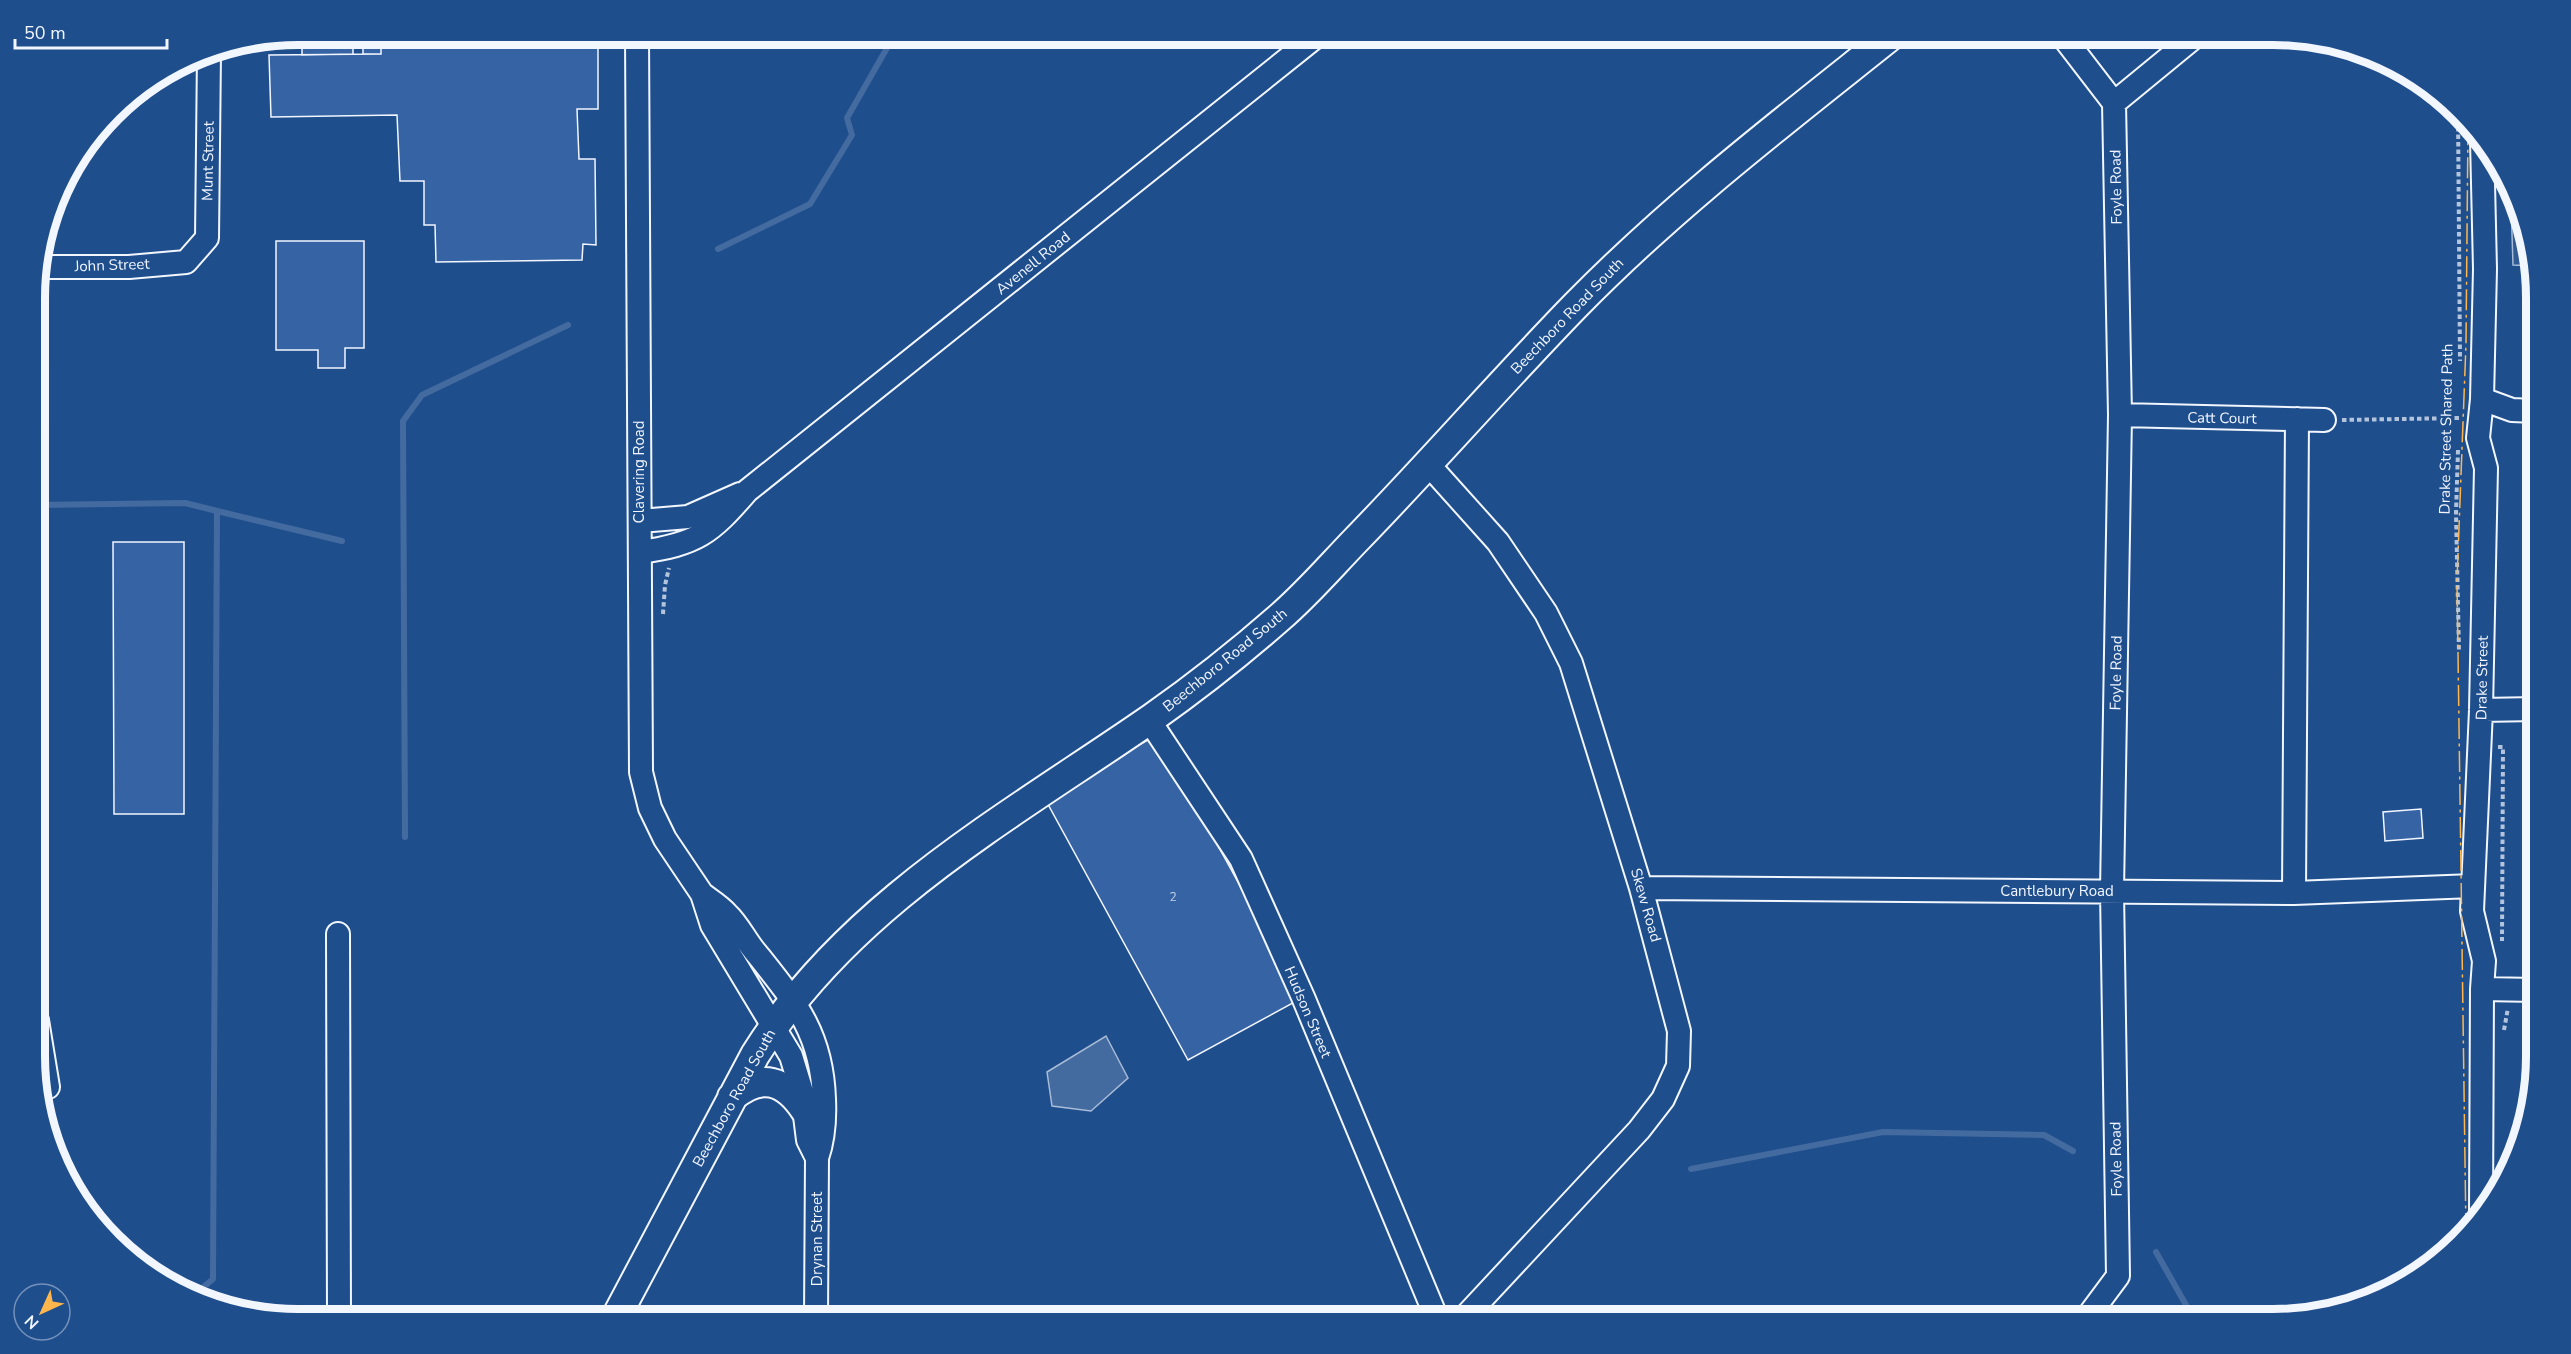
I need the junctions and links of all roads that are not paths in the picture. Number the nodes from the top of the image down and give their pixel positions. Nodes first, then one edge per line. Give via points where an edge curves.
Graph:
1 (637, 45) edge
2 (1305, 45) edge
3 (1879, 45) edge
4 (2069, 45) edge
5 (2185, 45) edge
6 (209, 61) edge
7 (2114, 103) junction
8 (2482, 156) edge
9 (186, 262) joint
10 (47, 267) edge
11 (2482, 399) junction
12 (2526, 411) edge
13 (2120, 415) junction
14 (2297, 419) junction
15 (2324, 420) road end
16 (1428, 464) junction
17 (747, 491) junction
18 (640, 521) junction
19 (640, 552) junction
20 (2526, 709) edge
21 (2481, 710) junction
22 (1149, 720) junction
23 (2473, 886) junction
24 (1641, 888) junction
25 (2112, 891) junction
26 (2294, 893) junction
27 (702, 894) junction
28 (338, 934) dead end
29 (2482, 989) junction
30 (2526, 990) edge
31 (793, 1000) junction
32 (774, 1025) junction
33 (46, 1076) edge
34 (48, 1087) dead end
35 (732, 1097) junction
36 (805, 1110) junction
37 (817, 1158) junction
38 (2481, 1200) edge
39 (339, 1309) edge
40 (620, 1309) edge
41 (816, 1309) edge
42 (1433, 1309) edge
43 (1472, 1309) edge
44 (2093, 1309) edge

1 - 18 street, Clavering Road
2 - 17 street, Avenell Road
3 - 16 main road, Beechboro Road South via 1636,245
4 - 7 street
5 - 7 street
6 - 9 street, Munt Street via 207,238
7 - 13 street, Foyle Road
8 - 11 street, Drake Street
9 - 10 street, John Street
11 - 12 street
11 - 21 street, Drake Street via 2478,438 2486,468
13 - 14 street, Catt Court
13 - 25 street, Foyle Road
14 - 15 street, Catt Court
14 - 26 street
16 - 22 main road, Beechboro Road South via 1284,614
16 - 24 street, Skew Road via 1498,542 1546,613 1571,663
17 - 18 street, Avenell Road via 688,517
17 - 19 street, Avenell Road via 718,524 696,538 677,546
18 - 19 street, Clavering Road
19 - 27 street, Clavering Road via 640,740 644,790 665,839
20 - 21 street
21 - 23 street, Drake Street
22 - 31 main road, Beechboro Road South via 954,852 846,940
22 - 42 street, Hudson Street via 1240,859 1303,997
23 - 26 street, Cantlebury Road
23 - 29 street, Drake Street via 2472,911 2484,962
24 - 25 street, Cantlebury Road
24 - 43 street, Skew Road via 1679,1031 1678,1066 1663,1099 1639,1130
25 - 26 street, Cantlebury Road
25 - 44 street, Foyle Road via 2118,1276
27 - 31 street, Clavering Road via 728,914
27 - 32 street, Clavering Road via 712,926
28 - 39 street
29 - 30 street
29 - 38 street, Drake Street
31 - 32 main road, Beechboro Road South
31 - 37 street, Drynan Street via 809,1026 823,1071 824,1129
32 - 35 main road, Beechboro Road South
32 - 36 street, Drynan Street via 791,1056
33 - 34 street
35 - 36 main road via 743,1088 768,1082 789,1090
35 - 40 main road, Beechboro Road South
36 - 37 street, Drynan Street via 808,1140
37 - 41 street, Drynan Street

